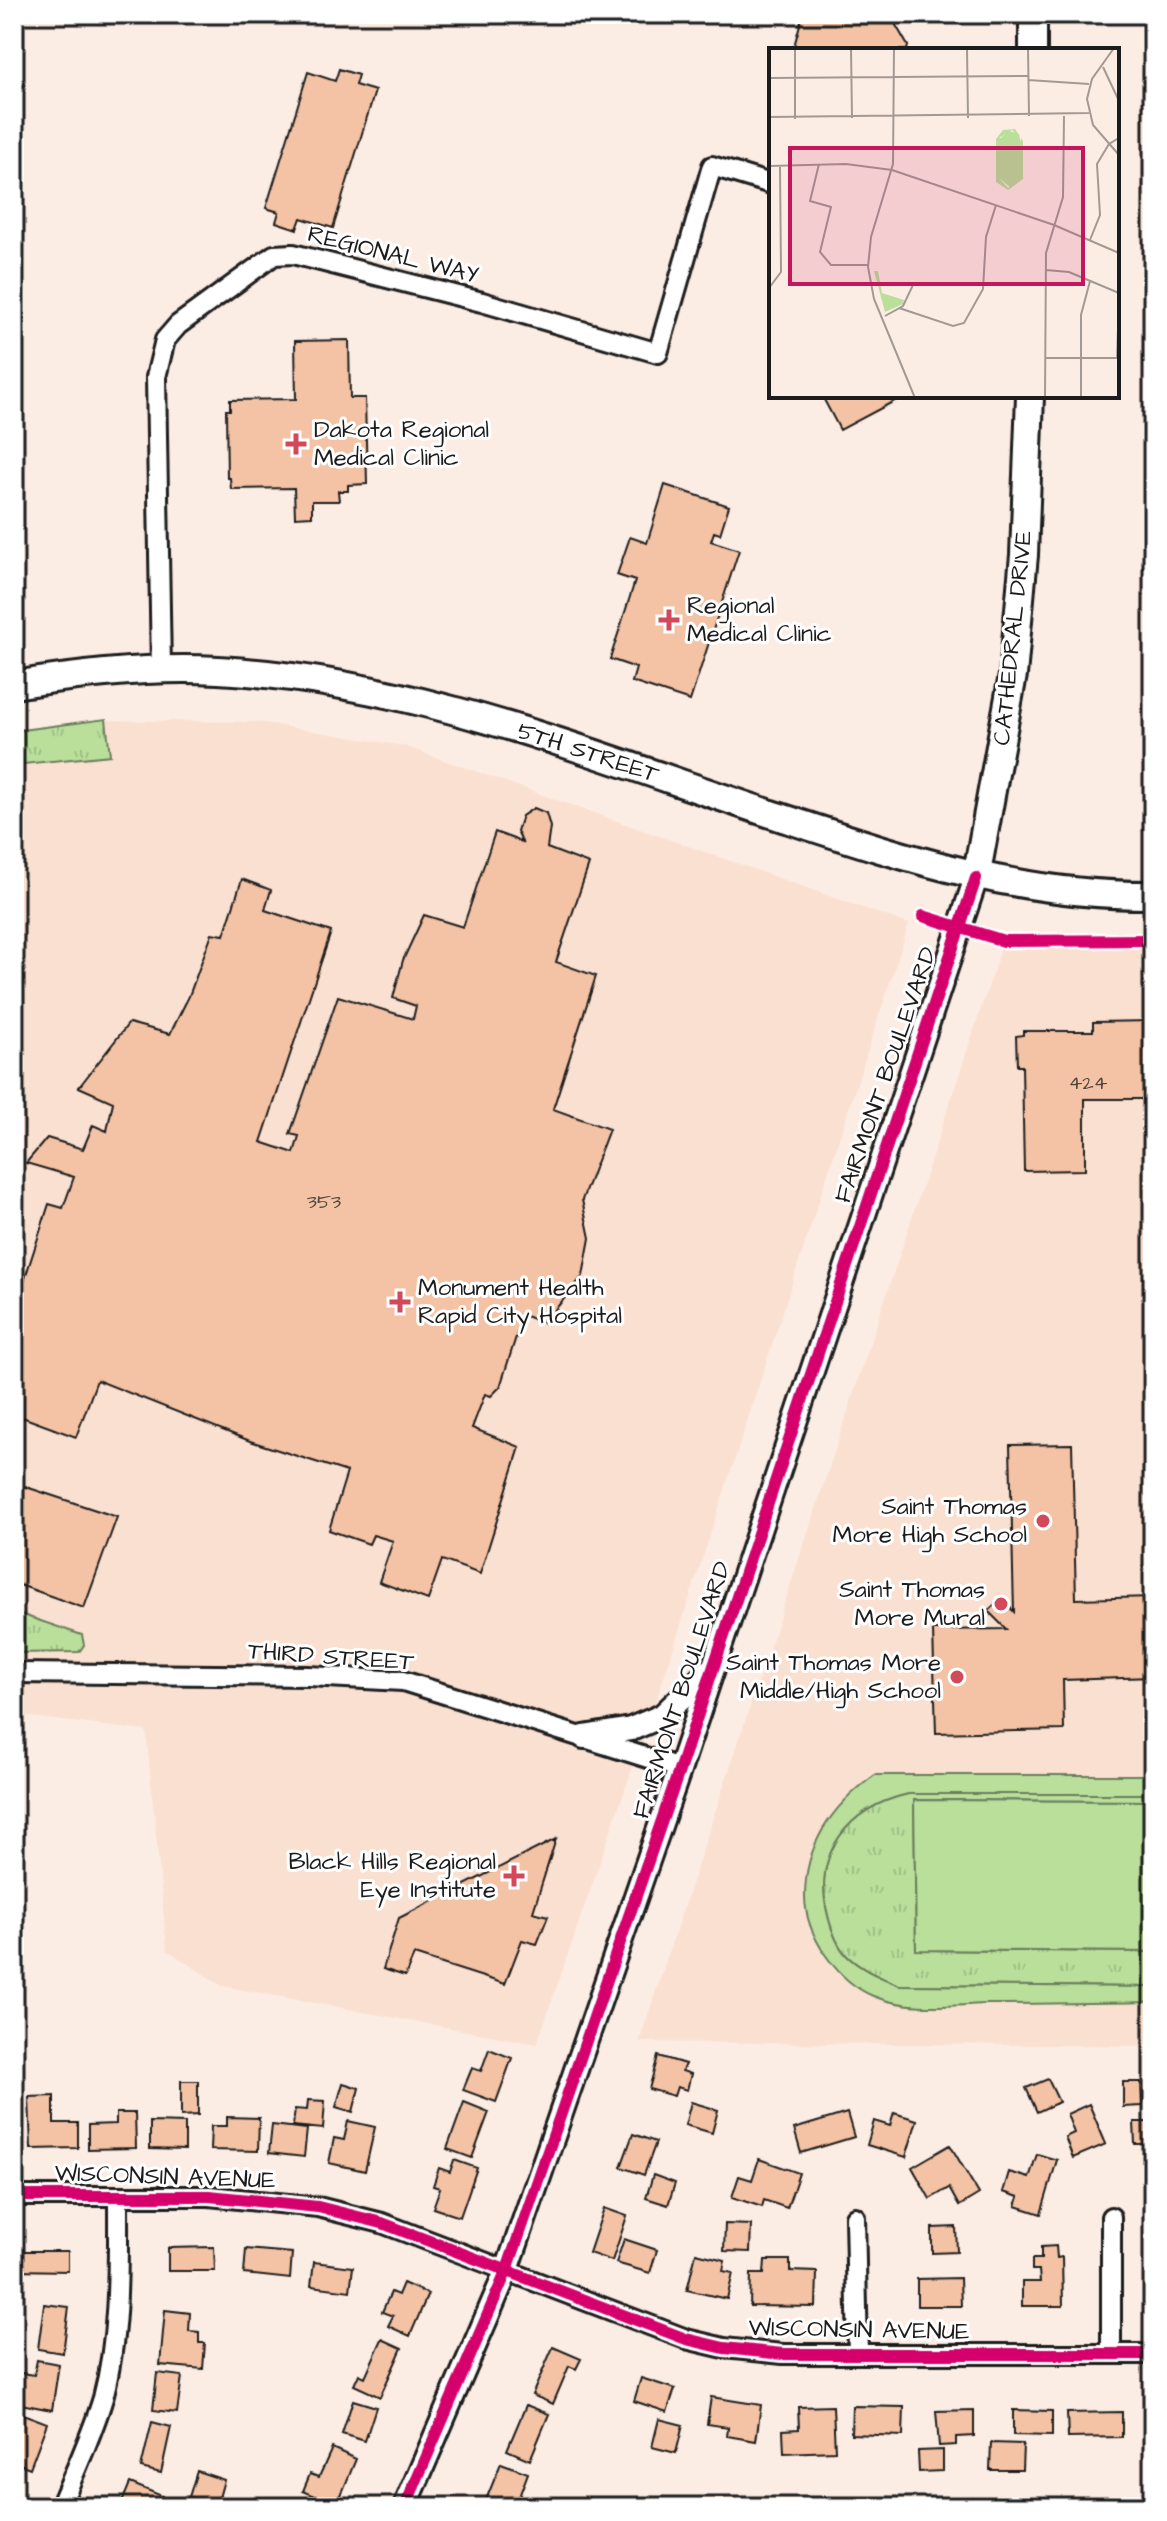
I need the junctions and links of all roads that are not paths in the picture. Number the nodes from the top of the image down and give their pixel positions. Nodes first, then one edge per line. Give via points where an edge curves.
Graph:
1 (1033, 14) edge
2 (1033, 48) edge
3 (769, 183) edge
4 (1030, 398) edge
5 (161, 669) junction
6 (14, 685) edge
7 (976, 878) junction
8 (1153, 895) edge
9 (713, 1666) junction
10 (14, 1673) edge
11 (584, 1737) junction
12 (680, 1768) junction
13 (14, 2196) edge
14 (118, 2196) junction
15 (855, 2217) dead end
16 (1111, 2217) dead end
17 (507, 2270) junction
18 (858, 2354) junction
19 (1111, 2354) junction
20 (1153, 2354) edge
21 (60, 2507) edge
22 (405, 2507) edge

1 - 2 main road
3 - 5 street, REGIONAL WAY via 712,166 658,353 293,254 274,255 178,325 165,340 156,377
4 - 7 main road, CATHEDRAL DRIVE via 1016,652
5 - 6 main road, 5TH STREET
5 - 7 main road, 5TH STREET via 284,676 447,708
7 - 8 main road, 5TH STREET
7 - 9 street, FAIRMONT BOULEVARD
9 - 11 street via 662,1716 631,1729
9 - 12 street, FAIRMONT BOULEVARD
10 - 11 street, THIRD STREET via 403,1681
11 - 12 street, THIRD STREET
12 - 17 street, FAIRMONT BOULEVARD
13 - 14 street, WISCONSIN AVENUE
14 - 17 street, WISCONSIN AVENUE via 209,2196 318,2207 382,2223
14 - 21 street via 119,2277 109,2368
15 - 18 street
16 - 19 street
17 - 18 street, WISCONSIN AVENUE via 711,2345 783,2354
17 - 22 street, FAIRMONT BOULEVARD
18 - 19 street, WISCONSIN AVENUE
19 - 20 street, WISCONSIN AVENUE

